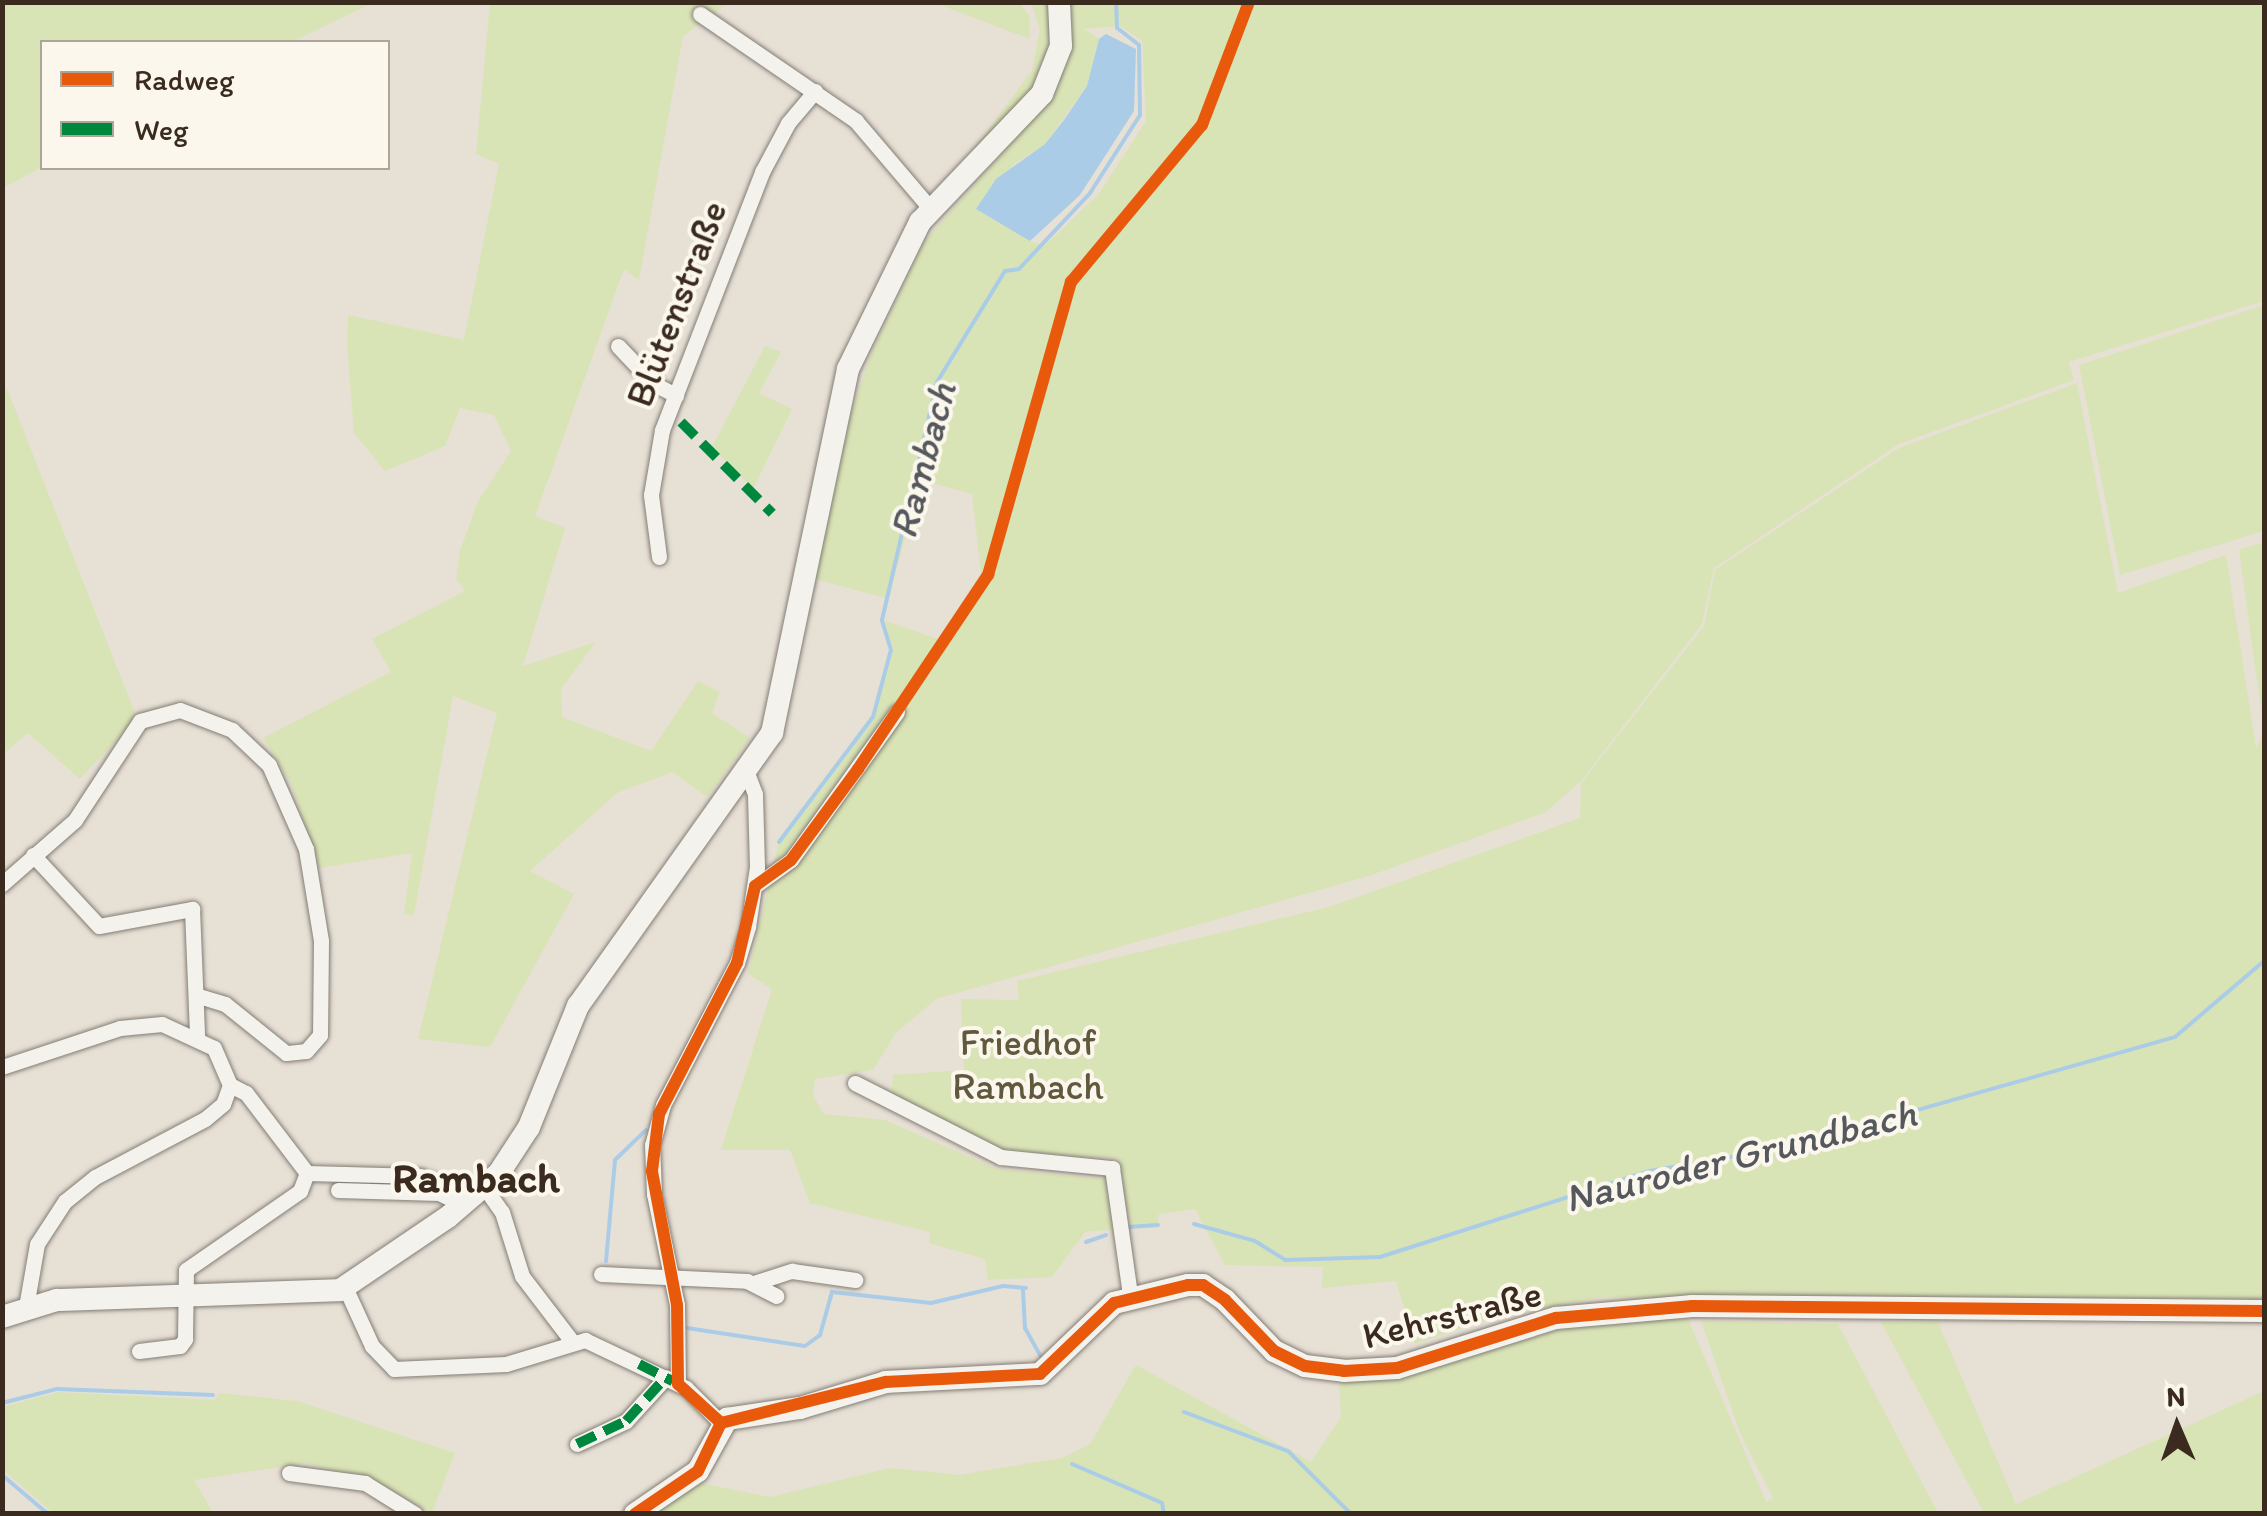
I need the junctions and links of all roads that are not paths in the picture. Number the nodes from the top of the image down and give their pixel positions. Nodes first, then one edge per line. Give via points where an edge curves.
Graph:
1 (1059, 2) edge
2 (700, 14) dead end
3 (815, 91) junction
4 (930, 208) junction
5 (618, 346) dead end
6 (676, 396) junction
7 (658, 557) dead end
8 (897, 712) dead end
9 (746, 770) junction
10 (34, 856) junction
11 (2, 884) edge
12 (755, 886) junction
13 (199, 996) junction
14 (197, 1035) junction
15 (2, 1067) edge
16 (855, 1083) dead end
17 (230, 1085) junction
18 (307, 1173) junction
19 (338, 1190) dead end
20 (475, 1197) junction
21 (602, 1274) dead end
22 (672, 1279) junction
23 (856, 1280) dead end
24 (754, 1282) junction
25 (346, 1288) junction
26 (186, 1296) junction
27 (776, 1296) dead end
28 (1130, 1296) junction
29 (26, 1307) junction
30 (2264, 1312) edge
31 (2, 1316) edge
32 (571, 1340) junction
33 (139, 1351) dead end
34 (672, 1380) junction
35 (721, 1423) junction
36 (578, 1444) dead end
37 (289, 1473) dead end
38 (414, 1514) edge
39 (635, 1514) edge

1 - 4 main road via 1061,46 1042,94
2 - 3 street
3 - 4 street via 870,133
3 - 6 street, Blütenstraße via 768,159
4 - 9 main road via 876,306 841,391 778,718
5 - 6 street via 654,384
6 - 7 street, Blütenstraße via 653,473
8 - 12 street via 790,860
9 - 12 street via 755,794
9 - 20 main road via 578,1006 529,1127
10 - 11 street
10 - 13 street via 100,926 192,909
10 - 13 street via 90,801 140,720 180,710 212,718 246,739 285,795 311,869 322,1028 300,1053 279,1051 225,1004
12 - 22 street via 737,963 653,1133 654,1194
13 - 14 street
14 - 15 street via 175,1026 135,1025
14 - 17 street via 220,1055
16 - 28 street via 1001,1157 1112,1168
17 - 18 street via 246,1093
17 - 29 street via 223,1104 205,1119 95,1178 65,1202 38,1244
18 - 20 street via 420,1176
18 - 26 street via 300,1191 191,1264
19 - 20 street
20 - 25 main road
20 - 32 street via 502,1212 522,1276
21 - 22 street
22 - 24 street
22 - 34 street via 683,1368
23 - 24 street via 792,1271
24 - 27 street
25 - 26 main road
25 - 32 street via 372,1346 394,1369 506,1364
26 - 29 main road
26 - 33 street via 185,1340
28 - 30 main road, Kehrstraße via 1203,1285 1274,1352 1305,1366 1344,1371 1397,1368 1556,1318 1692,1306
28 - 35 main road, Kehrstraße via 1100,1313 1040,1374 886,1382
29 - 31 main road
32 - 34 street via 586,1340
34 - 35 street
34 - 36 street via 626,1421
35 - 39 main road via 698,1471
37 - 38 street via 365,1483

